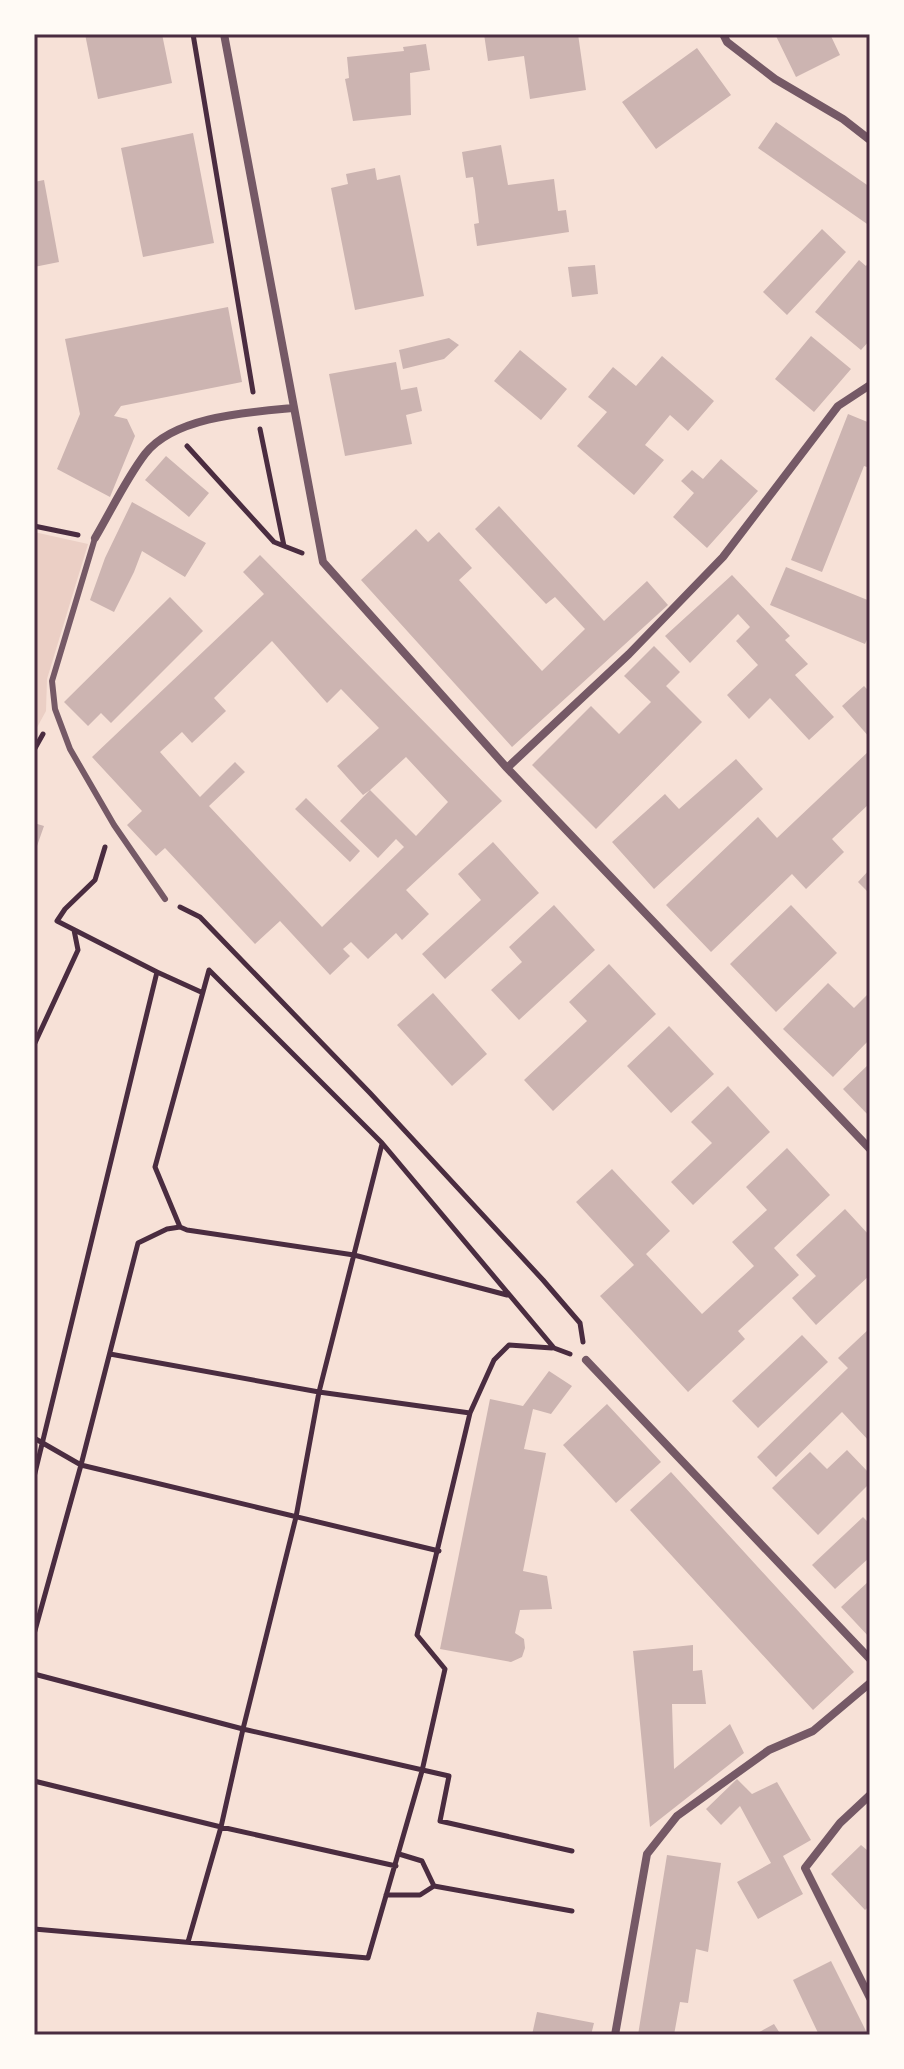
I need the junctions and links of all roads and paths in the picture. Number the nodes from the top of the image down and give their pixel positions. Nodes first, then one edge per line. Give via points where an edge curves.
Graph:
1 (193, 34) edge
2 (224, 34) edge
3 (723, 34) edge
4 (870, 140) edge
5 (870, 385) edge
6 (294, 408) junction
7 (256, 411) junction
8 (173, 431) junction
9 (34, 526) edge
10 (95, 538) junction
11 (284, 546) junction
12 (323, 562) junction
13 (507, 768) junction
14 (114, 825) junction
15 (165, 899) joint
16 (74, 929) junction
17 (157, 972) junction
18 (201, 992) junction
19 (34, 1045) edge
20 (382, 1143) junction
21 (870, 1149) edge
22 (180, 1227) junction
23 (354, 1255) junction
24 (509, 1296) junction
25 (554, 1348) junction
26 (110, 1354) junction
27 (586, 1360) junction
28 (319, 1392) junction
29 (470, 1413) junction
30 (34, 1438) edge
31 (42, 1443) junction
32 (81, 1465) junction
33 (34, 1477) edge
34 (296, 1517) junction
35 (439, 1551) junction
36 (34, 1634) edge
37 (870, 1659) edge
38 (34, 1674) edge
39 (870, 1683) edge
40 (243, 1729) junction
41 (422, 1771) junction
42 (34, 1781) edge
43 (870, 1795) edge
44 (221, 1827) junction
45 (572, 1851) dead end
46 (399, 1854) junction
47 (396, 1866) junction
48 (434, 1886) junction
49 (386, 1895) junction
50 (572, 1911) dead end
51 (34, 1929) edge
52 (188, 1943) junction
53 (870, 1998) edge
54 (615, 2035) edge

1 - 7 path
2 - 6 street
3 - 4 street via 775,79
5 - 13 street via 838,406 723,557
6 - 7 street
6 - 12 street
7 - 8 street
7 - 11 path
8 - 10 street via 146,452
8 - 11 path via 274,542
9 - 10 path
10 - 14 lane via 52,681 56,713 70,749
11 - 12 path
12 - 13 street
13 - 21 street
14 - 15 lane
14 - 16 path via 95,880 57,921
15 - 27 path via 200,917 543,1280 580,1323
16 - 17 path
16 - 19 path via 78,950
17 - 18 path
17 - 31 path
18 - 20 path via 209,970
18 - 22 path via 155,1167
20 - 23 path
20 - 24 path
22 - 23 path
22 - 26 path via 138,1243
23 - 24 path
23 - 28 path
24 - 25 path
25 - 27 path
25 - 29 path via 509,1345 494,1360
26 - 28 path
26 - 32 path
27 - 37 street
28 - 29 path
28 - 34 path
29 - 35 path
30 - 31 path
31 - 32 path
31 - 33 path
32 - 34 path
32 - 36 path
34 - 35 path
34 - 40 path
35 - 41 path via 417,1635 445,1669
38 - 40 path
39 - 54 street via 813,1731 769,1750 677,1816 647,1854
40 - 41 path
40 - 44 path
41 - 45 path via 449,1776 440,1821
41 - 46 path
42 - 44 path
43 - 53 street via 805,1868
44 - 47 path
44 - 52 path
46 - 47 path
46 - 48 path via 422,1861
47 - 49 path
48 - 49 path via 420,1895
48 - 50 path
49 - 52 path via 368,1958
51 - 52 path

